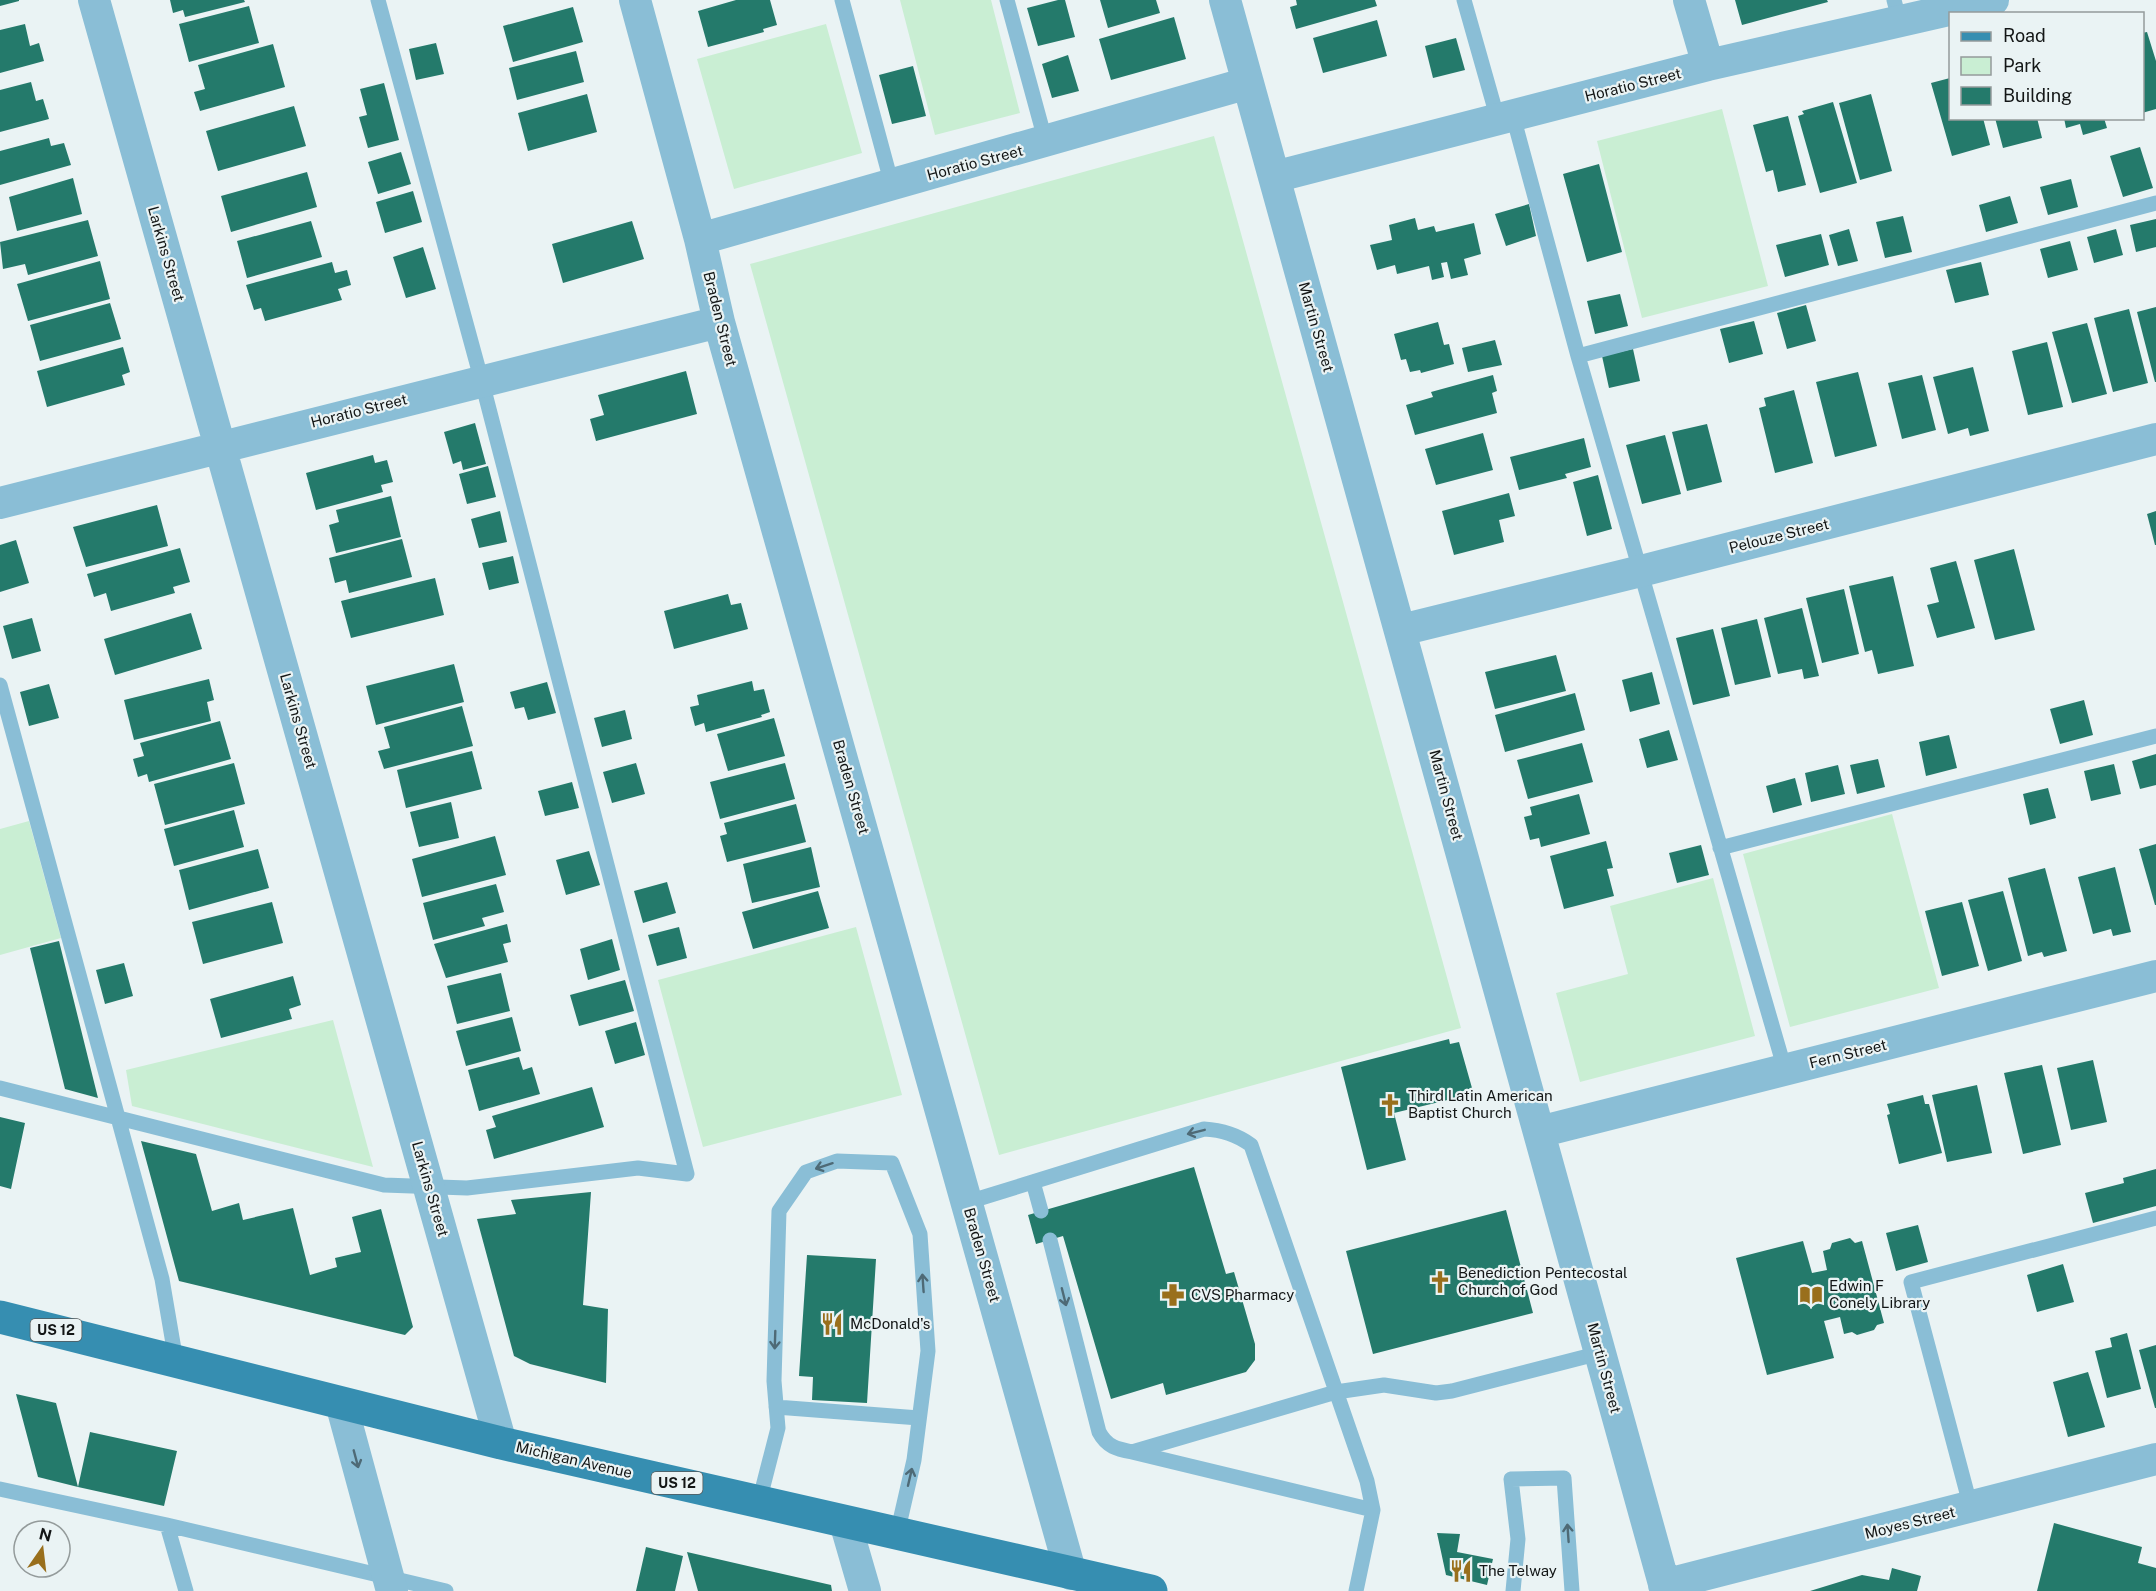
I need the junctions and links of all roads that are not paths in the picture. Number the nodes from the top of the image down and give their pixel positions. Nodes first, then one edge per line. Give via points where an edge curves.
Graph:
1 (94, 0) edge
2 (378, 0) edge
3 (635, 0) edge
4 (842, 0) edge
5 (1007, 0) edge
6 (1225, 0) edge
7 (1464, 0) edge
8 (1689, 0) edge
9 (1993, 0) edge
10 (1897, 11) edge
11 (1708, 66) junction
12 (1248, 83) junction
13 (1506, 118) junction
14 (1046, 143) junction
15 (1274, 177) junction
16 (892, 185) junction
17 (2156, 203) edge
18 (700, 238) junction
19 (719, 322) junction
20 (1578, 356) junction
21 (482, 382) junction
22 (2156, 439) edge
23 (220, 446) junction
24 (0, 503) edge
25 (1641, 571) junction
26 (1401, 630) junction
27 (0, 685) edge
28 (2156, 736) edge
29 (1720, 848) junction
30 (2156, 976) edge
31 (1785, 1070) junction
32 (0, 1088) edge
33 (116, 1117) junction
34 (1539, 1132) junction
35 (1033, 1182) junction
36 (430, 1188) junction
37 (968, 1202) junction
38 (1041, 1211) dead end
39 (2156, 1218) edge
40 (1050, 1240) dead end
41 (0, 1317) edge
42 (1600, 1353) junction
43 (176, 1361) junction
44 (1336, 1392) junction
45 (341, 1403) junction
46 (776, 1407) junction
47 (920, 1418) junction
48 (501, 1443) junction
49 (1132, 1452) junction
50 (2156, 1459) edge
51 (0, 1489) edge
52 (759, 1503) junction
53 (1971, 1508) junction
54 (1373, 1510) junction
55 (845, 1522) junction
56 (167, 1525) junction
57 (897, 1534) junction
58 (1071, 1574) junction
59 (390, 1584) edge
60 (1665, 1588) edge
61 (1141, 1590) edge
62 (186, 1591) edge
63 (446, 1591) edge
64 (865, 1591) edge
65 (1356, 1591) edge
66 (1513, 1591) edge
67 (1572, 1591) edge

1 - 23 street, Larkins Street
2 - 21 lane
3 - 18 street, Braden Street
4 - 16 lane
5 - 14 lane
6 - 12 street, Martin Street
7 - 13 lane
8 - 11 street
9 - 10 street, Horatio Street
10 - 11 street, Horatio Street
11 - 13 street, Horatio Street
12 - 14 street, Horatio Street
12 - 15 street, Martin Street
13 - 15 street, Horatio Street
13 - 20 lane
14 - 16 street, Horatio Street
15 - 26 street, Martin Street
16 - 18 street, Horatio Street
17 - 20 lane
18 - 19 street, Braden Street
19 - 21 street, Horatio Street
19 - 37 street, Braden Street
20 - 25 lane
21 - 23 street, Horatio Street
21 - 36 lane via 687,1174 638,1168 467,1188
22 - 25 street, Pelouze Street
23 - 24 street, Horatio Street
23 - 36 street, Larkins Street
25 - 26 street, Pelouze Street
25 - 29 lane
26 - 34 street, Martin Street
27 - 33 lane
28 - 29 lane
29 - 31 lane
30 - 31 street, Fern Street
31 - 34 street, Fern Street
32 - 33 lane
33 - 36 lane via 384,1185
33 - 43 lane via 162,1279
34 - 42 street, Martin Street
35 - 37 lane
35 - 38 lane
44 -> 35 lane via 1251,1145 1240,1137 1204,1129
36 - 48 street, Larkins Street
37 - 58 street, Braden Street
39 - 53 lane via 1911,1282
40 -> 49 lane via 1099,1432 1113,1448
41 - 43 main road, Michigan Avenue / US 12
42 - 44 lane via 1452,1391 1436,1393 1384,1385
42 - 60 street, Martin Street
43 - 45 main road, Michigan Avenue / US 12
44 - 49 lane
44 - 54 lane
45 - 48 main road, Michigan Avenue / US 12
45 -> 59 street
46 - 47 lane
47 -> 46 lane via 928,1351 920,1234 892,1163 837,1161 806,1172 779,1211
46 - 52 lane via 778,1428
57 -> 47 lane
48 - 52 main road, Michigan Avenue / US 12
49 - 54 lane
50 - 53 street, Moyes Street
51 - 56 lane
52 - 55 main road, Michigan Avenue / US 12
53 - 60 street, Moyes Street
54 - 65 lane
55 - 57 main road, Michigan Avenue / US 12
55 - 64 street
56 - 59 lane
56 - 62 lane
57 - 58 main road, Michigan Avenue / US 12
58 - 61 main road, Michigan Avenue / US 12
59 - 63 lane
67 -> 66 lane via 1564,1478 1511,1479 1518,1539

